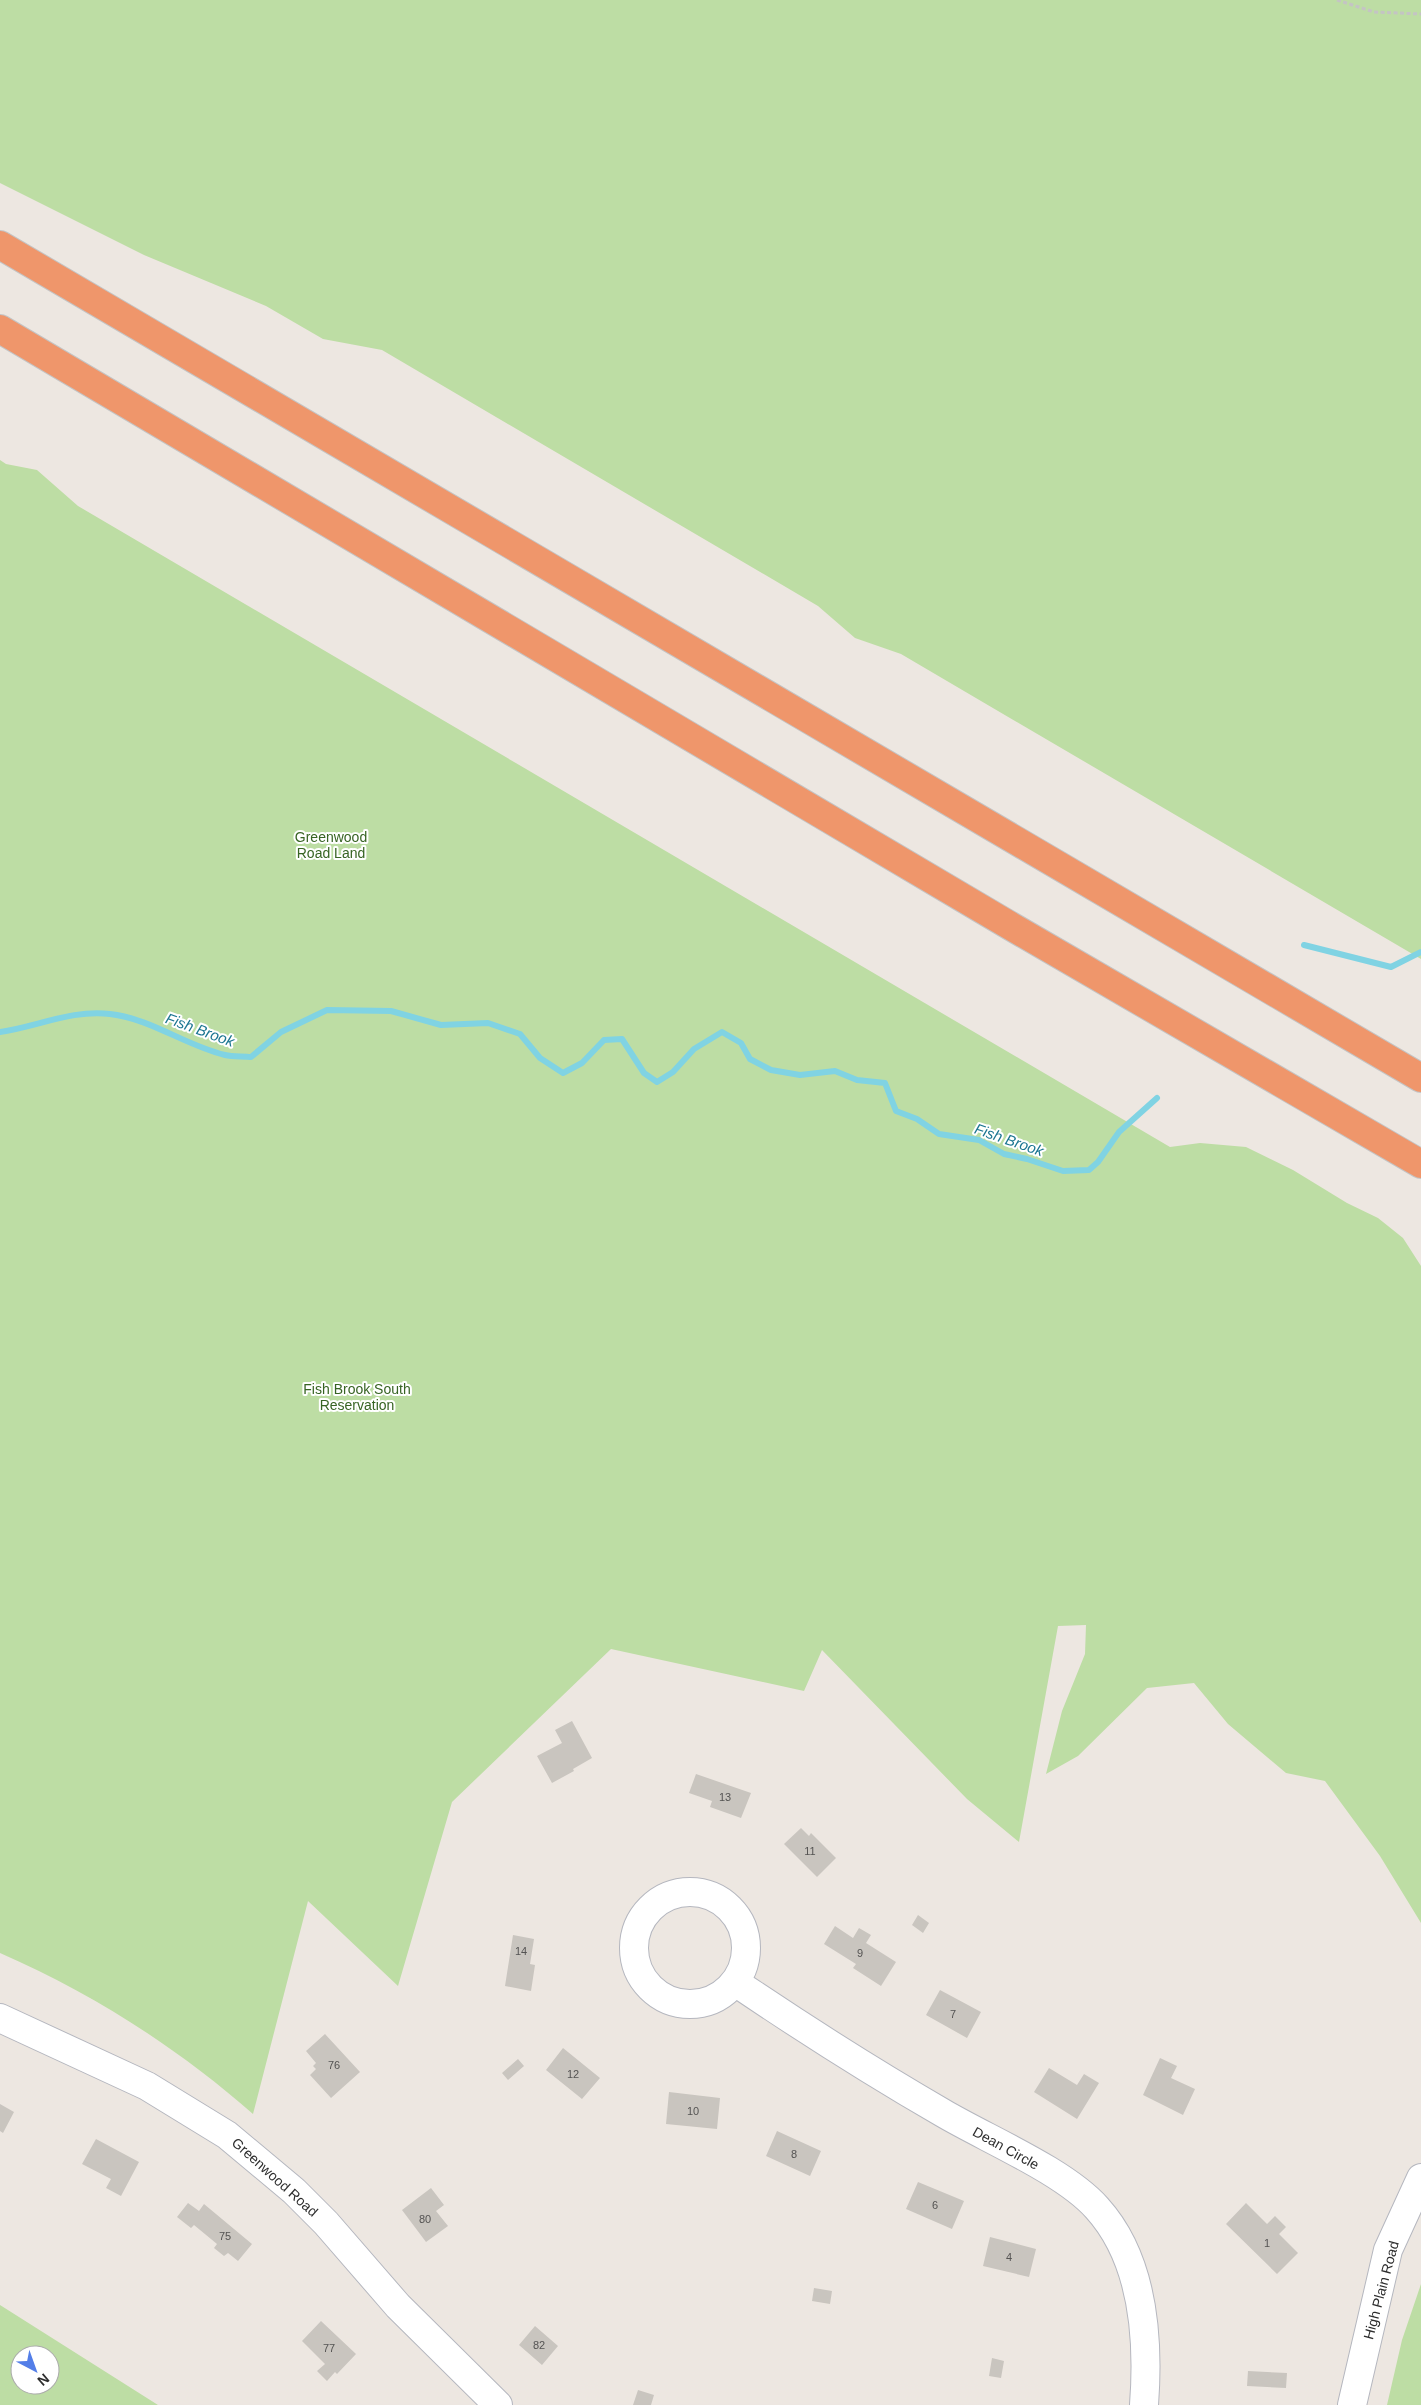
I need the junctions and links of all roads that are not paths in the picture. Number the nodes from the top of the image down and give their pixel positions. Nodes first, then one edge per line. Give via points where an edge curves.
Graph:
1 (0, 245) edge
2 (0, 329) edge
3 (1421, 1078) edge
4 (1421, 1164) edge
5 (734, 1982) junction
6 (0, 2018) edge
7 (1421, 2178) edge
8 (498, 2405) edge
9 (1144, 2405) edge
10 (1352, 2405) edge

1 - 3 highway
2 - 4 highway via 1014,928
5 - 5 street via 745,1960 745,1936 727,1906 706,1894 688,1892 670,1896 650,1909 636,1931 634,1944 638,1970 653,1991 670,2001 689,2005 714,1999
5 - 9 street, Dean Circle via 837,2050 1047,2171 1097,2207 1126,2254 1138,2289 1145,2343
6 - 8 street, Greenwood Road via 147,2086 227,2135 294,2191 398,2306
7 - 10 street, High Plain Road via 1388,2250

